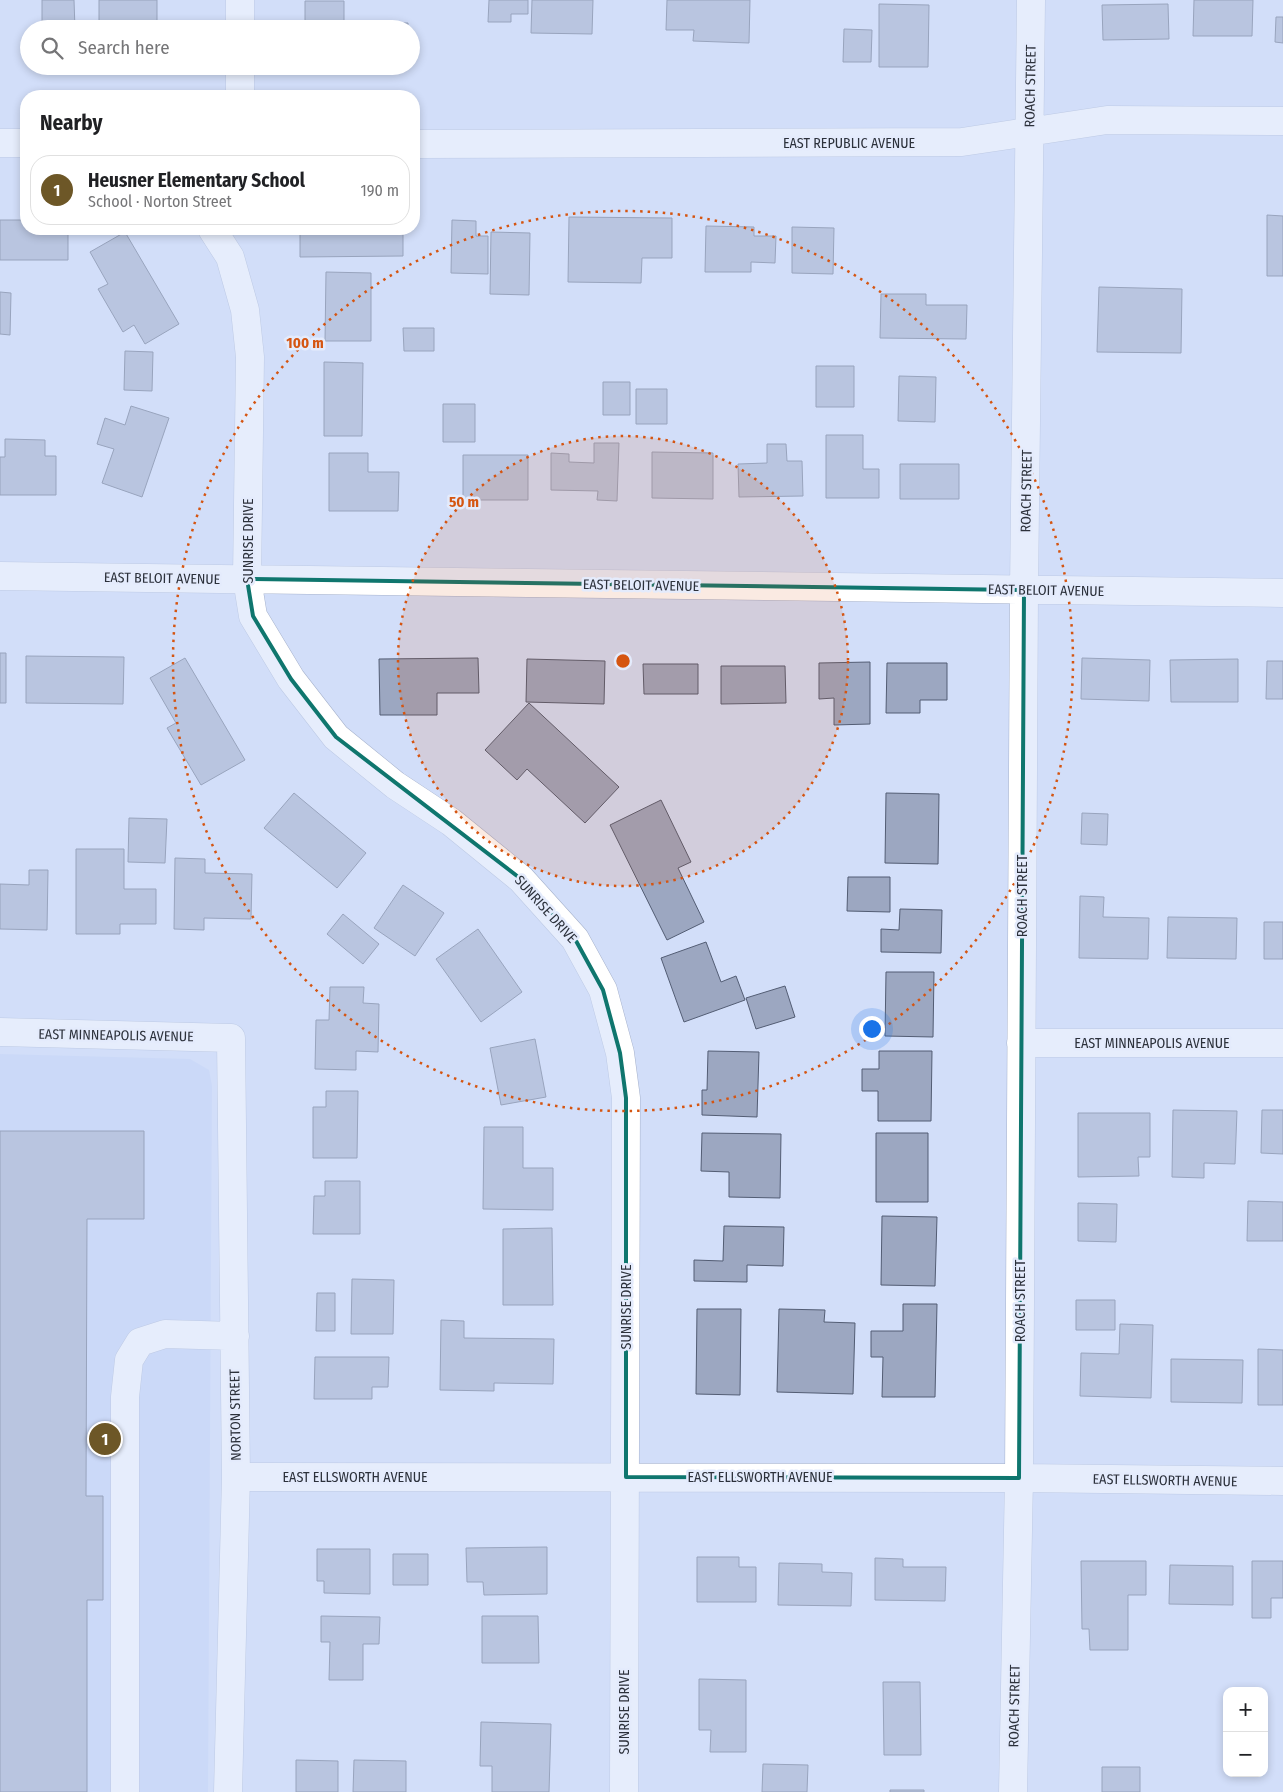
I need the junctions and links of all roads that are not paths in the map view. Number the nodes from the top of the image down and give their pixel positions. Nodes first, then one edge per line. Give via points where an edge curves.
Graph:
1 (240, 0) edge
2 (1031, 0) edge
3 (240, 20) edge
4 (240, 75) edge
5 (240, 90) edge
6 (1283, 121) edge
7 (1030, 130) junction
8 (0, 143) edge
9 (20, 143) edge
10 (420, 144) edge
11 (216, 235) edge
12 (0, 576) edge
13 (247, 579) junction
14 (1024, 590) junction
15 (1283, 594) edge
16 (0, 1032) edge
17 (232, 1038) joint
18 (1021, 1043) junction
19 (1283, 1043) edge
20 (235, 1336) junction
21 (236, 1477) junction
22 (626, 1477) junction
23 (1019, 1478) junction
24 (1283, 1481) edge
25 (125, 1788) edge
26 (228, 1792) edge
27 (624, 1792) edge
28 (1013, 1792) edge

1 - 3 street
2 - 7 street, ROACH STREET
4 - 5 street
6 - 7 street, EAST REPUBLIC AVENUE via 1107,120
7 - 10 street, EAST REPUBLIC AVENUE via 962,142
7 - 14 street, ROACH STREET
8 - 9 street
11 - 13 street, SUNRISE DRIVE via 230,257 245,310 250,357
12 - 13 street, EAST BELOIT AVENUE
13 - 14 street, EAST BELOIT AVENUE
13 - 22 street, SUNRISE DRIVE via 252,616 291,679 336,736 395,785 451,822 520,879 575,939 603,990 620,1053 626,1098
14 - 15 street, EAST BELOIT AVENUE
14 - 18 street, ROACH STREET
16 - 17 street, EAST MINNEAPOLIS AVENUE
17 - 20 street, NORTON STREET
18 - 19 street, EAST MINNEAPOLIS AVENUE
18 - 23 street, ROACH STREET
20 - 21 street, NORTON STREET
20 - 25 street via 165,1334 140,1342 130,1360 125,1397
21 - 22 street, EAST ELLSWORTH AVENUE
21 - 26 street, NORTON STREET
22 - 23 street, EAST ELLSWORTH AVENUE
22 - 27 street, SUNRISE DRIVE
23 - 24 street, EAST ELLSWORTH AVENUE
23 - 28 street, ROACH STREET

